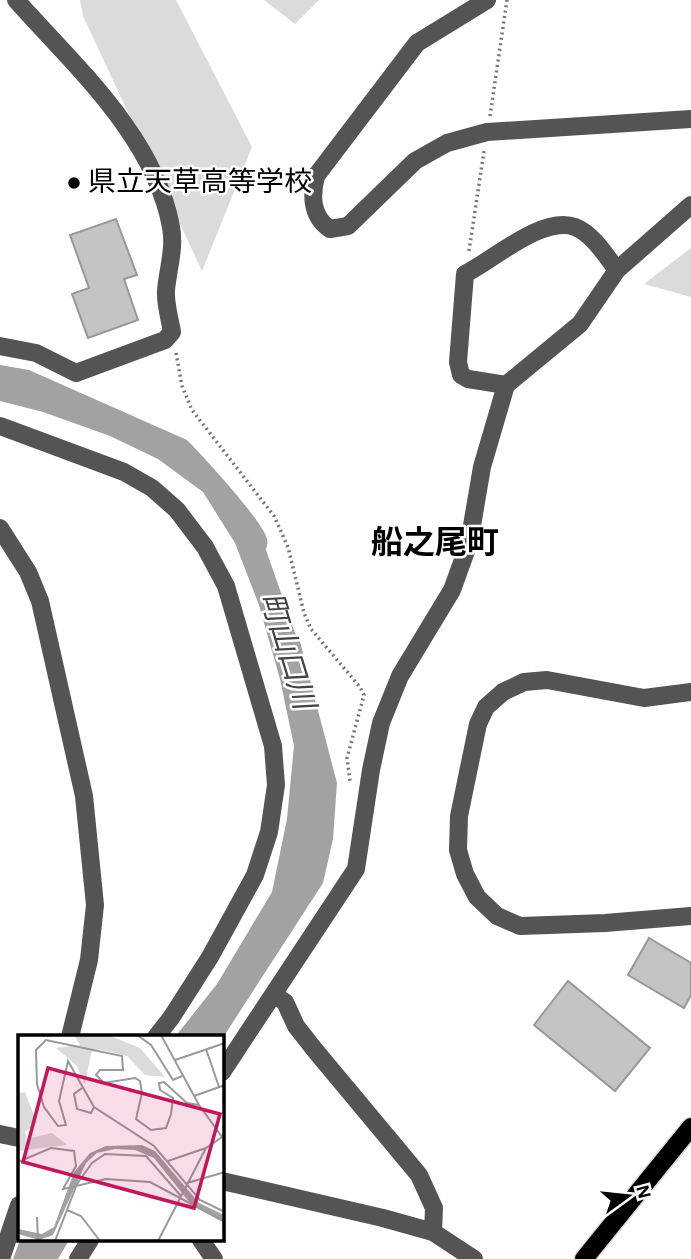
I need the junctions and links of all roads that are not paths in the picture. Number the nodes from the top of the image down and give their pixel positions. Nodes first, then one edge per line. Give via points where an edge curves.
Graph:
1 (16, 0) edge
2 (486, 0) edge
3 (691, 120) edge
4 (691, 205) edge
5 (617, 270) junction
6 (0, 346) edge
7 (506, 385) junction
8 (0, 426) edge
9 (0, 528) edge
10 (691, 692) edge
11 (691, 916) edge
12 (274, 995) junction
13 (70, 1035) edge
14 (158, 1035) edge
15 (224, 1069) edge
16 (691, 1128) edge
17 (0, 1134) edge
18 (18, 1138) edge
19 (224, 1181) edge
20 (18, 1208) edge
21 (433, 1232) junction
22 (89, 1242) edge
23 (202, 1242) edge
24 (1, 1259) edge
25 (78, 1259) edge
26 (214, 1259) edge
27 (474, 1259) edge
28 (584, 1259) edge

1 - 6 street via 121,119 148,164 172,229 166,292 173,332 165,340 76,373 36,353
2 - 3 street via 417,43 316,176 312,195 320,222 330,229 348,226 415,161 447,143
4 - 5 street
5 - 7 street via 580,324
5 - 7 street via 590,237 575,227 559,226 506,247 465,274 458,362 461,375
7 - 12 street via 482,467 470,543 452,590 400,676 381,723 356,869
8 - 14 street via 124,472 177,510 226,586 273,746 276,785 269,832 255,875
9 - 13 street via 40,601 84,796 95,905 89,960
10 - 11 street via 644,698 547,680 524,682 503,692 486,706 478,724 458,850 477,897 497,915 520,926
12 - 15 street
12 - 21 street via 285,1002 296,1026 419,1175 434,1208
16 - 28 main road
17 - 18 street
19 - 21 street
20 - 24 street
21 - 27 street
22 - 25 street
23 - 26 street

